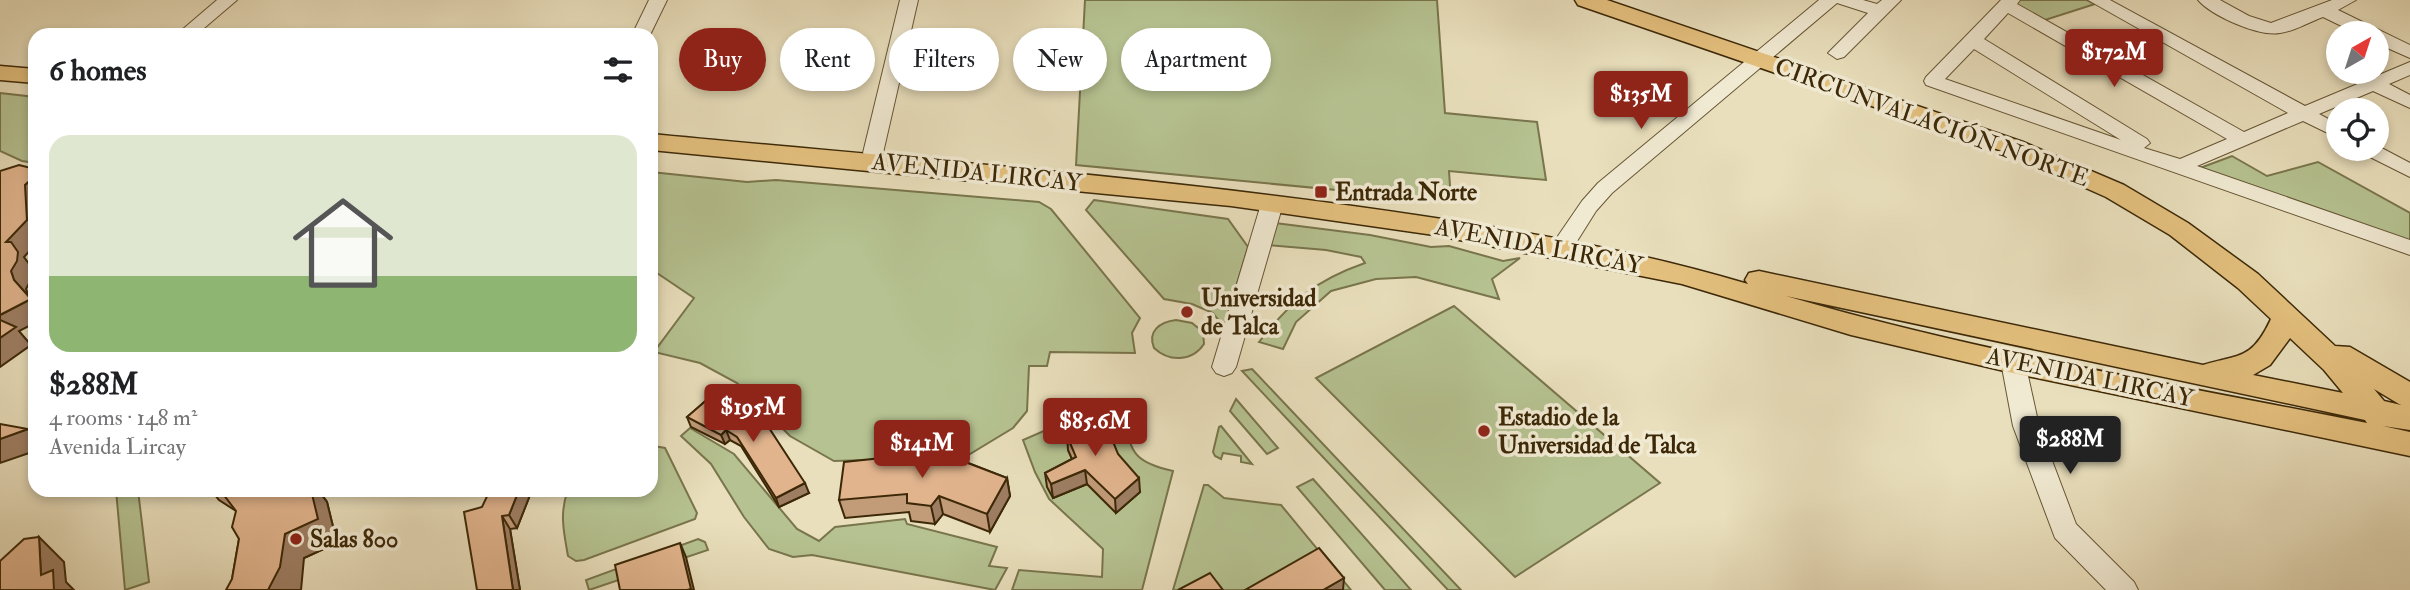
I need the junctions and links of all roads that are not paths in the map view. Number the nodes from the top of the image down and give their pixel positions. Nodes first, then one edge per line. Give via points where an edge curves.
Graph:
1 (228, 0) edge
2 (658, 0) edge
3 (909, 0) edge
4 (1586, 0) edge
5 (1830, 0) edge
6 (1844, 0) edge
7 (2097, 0) edge
8 (2207, 0) edge
9 (2347, 0) edge
10 (2009, 3) edge
11 (1886, 6) edge
12 (2323, 10) junction
13 (2345, 21) edge
14 (194, 28) edge
15 (644, 28) edge
16 (1973, 40) junction
17 (2389, 42) edge
18 (1837, 52) dead end
19 (2410, 52) edge
20 (1758, 59) junction
21 (0, 61) edge
22 (28, 63) edge
23 (2410, 68) edge
24 (0, 73) edge
25 (28, 75) edge
26 (2389, 77) edge
27 (2374, 84) joint
28 (2410, 102) edge
29 (2304, 113) junction
30 (2326, 125) edge
31 (658, 131) edge
32 (2242, 139) junction
33 (658, 143) edge
34 (873, 153) junction
35 (2389, 160) edge
36 (2178, 167) junction
37 (2410, 171) edge
38 (1272, 204) junction
39 (1566, 241) junction
40 (2410, 248) edge
41 (2286, 317) junction
42 (2013, 362) junction
43 (1224, 367) dead end
44 (2172, 370) junction
45 (2410, 396) edge
46 (2385, 426) edge
47 (2124, 590) edge

1 - 14 street
2 - 15 street
3 - 34 street
4 - 20 main road, CIRCUNVALACIÓN NORTE
5 - 20 street
6 - 11 street
7 - 29 street
8 - 12 street via 2270,29
9 - 12 street
10 - 16 street
10 - 32 street
11 - 18 street
12 - 13 street
16 - 36 street
16 - 36 street via 1933,81
17 - 19 street
20 - 39 street via 1605,188
20 - 41 main road, CIRCUNVALACIÓN NORTE via 2014,147 2096,182 2158,215 2203,246
21 - 22 main road
23 - 26 street
24 - 25 main road
27 - 28 street
27 - 29 street
29 - 30 street
29 - 32 street
31 - 34 main road, AVENIDA LIRCAY
32 - 36 street
33 - 38 main road, AVENIDA LIRCAY
34 - 39 main road, AVENIDA LIRCAY via 1307,198
35 - 37 street
36 - 40 street
38 - 42 main road, AVENIDA LIRCAY via 1434,226 1588,254 1685,275 1851,325
38 - 43 street
39 - 44 main road, AVENIDA LIRCAY
41 - 44 main road via 2264,356 2246,368 2220,373
41 - 45 main road via 2364,371
41 - 46 main road, CIRCUNVALACIÓN NORTE via 2334,362
42 - 46 main road, AVENIDA LIRCAY
42 - 47 street via 2026,426 2065,530
44 - 46 main road, AVENIDA LIRCAY

